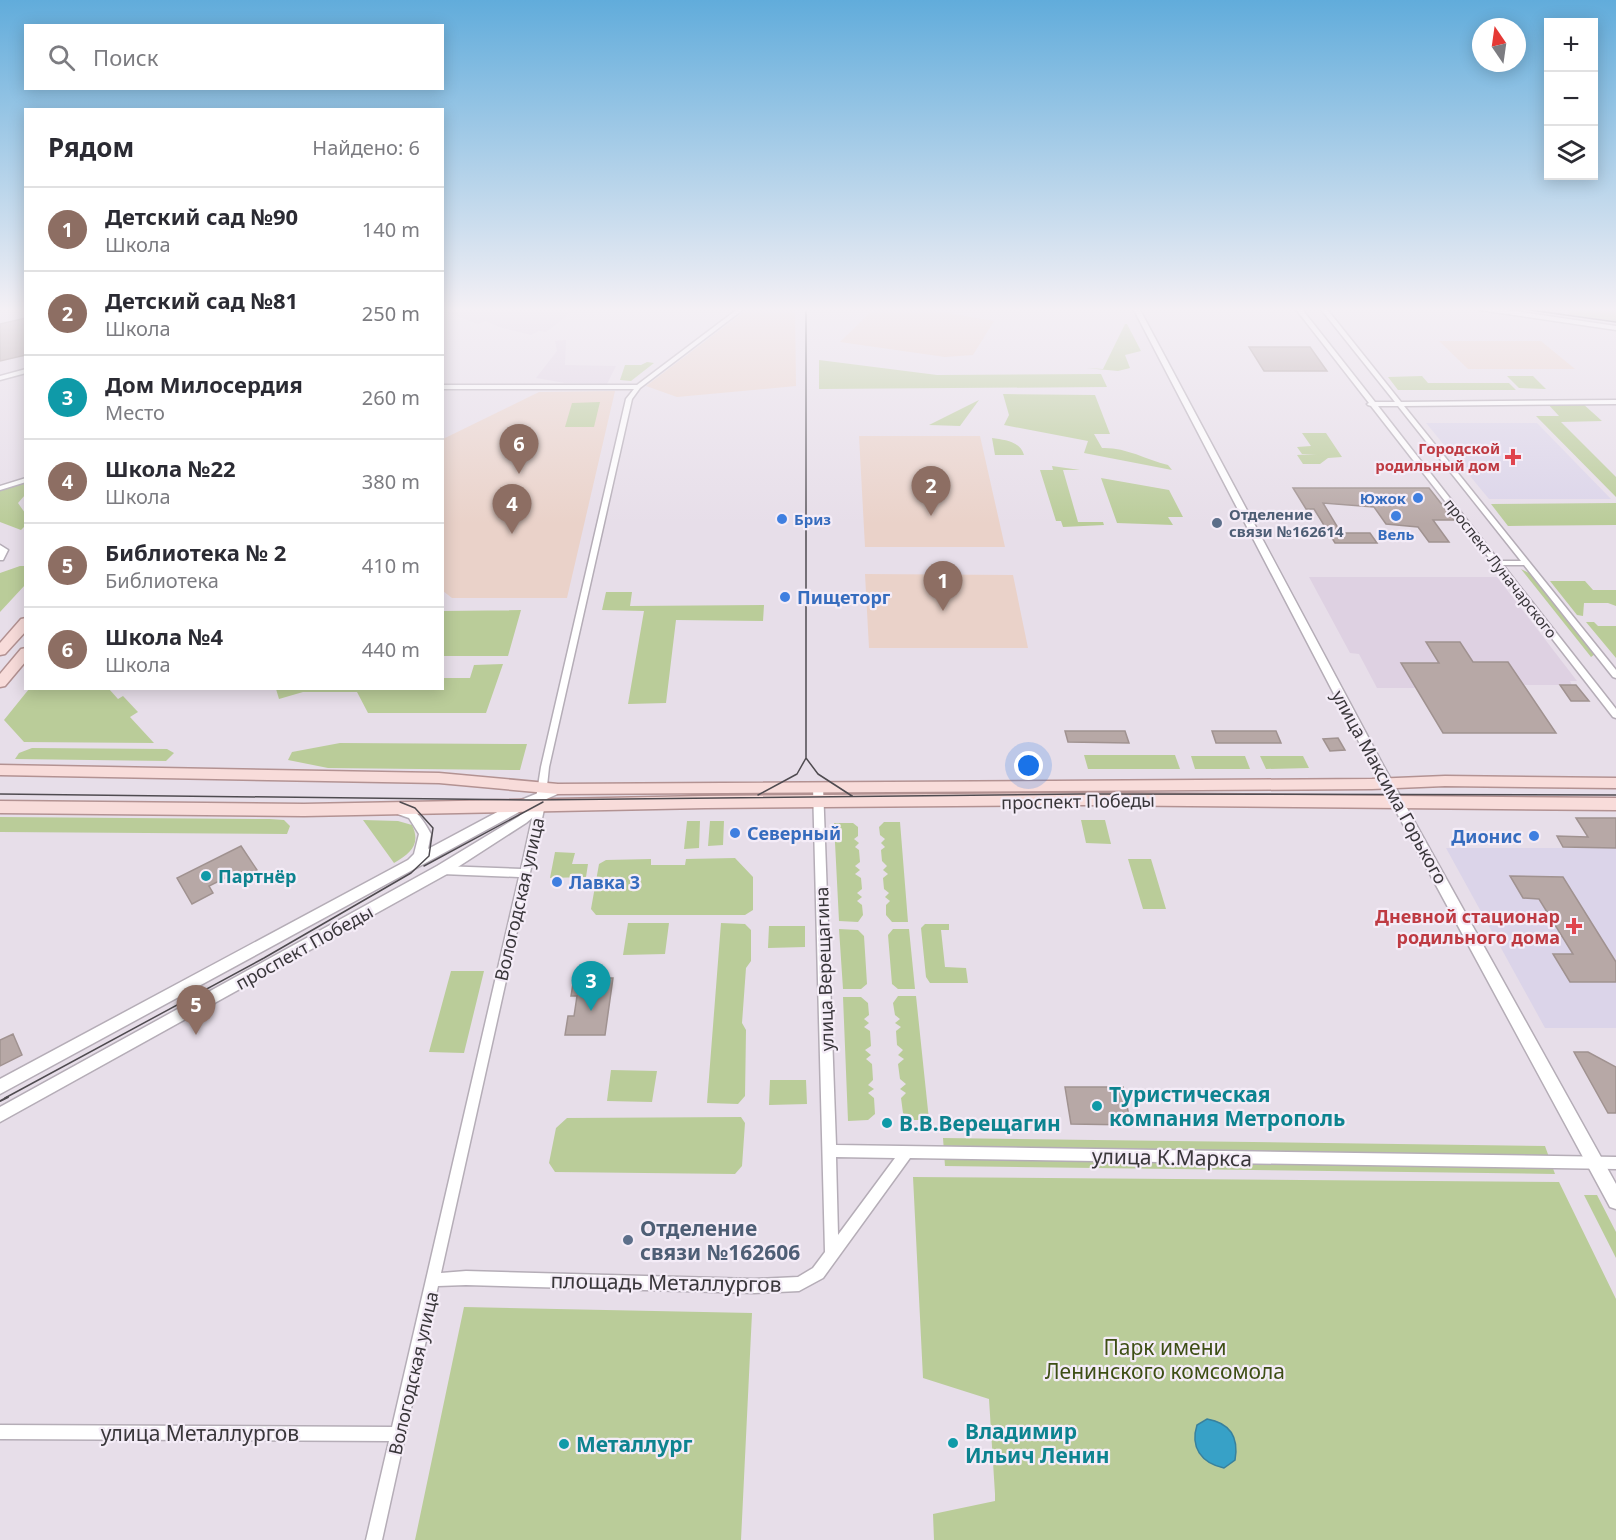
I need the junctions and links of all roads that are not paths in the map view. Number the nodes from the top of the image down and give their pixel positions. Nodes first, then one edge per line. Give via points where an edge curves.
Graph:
1 (647, 380) edge
2 (1174, 380) edge
3 (1352, 380) edge
4 (1380, 380) edge
5 (444, 387) edge
6 (638, 387) junction
7 (1616, 402) edge
8 (1370, 404) junction
9 (1399, 404) junction
10 (24, 481) edge
11 (0, 488) edge
12 (0, 547) edge
13 (0, 558) edge
14 (1497, 563) junction
15 (1526, 563) junction
16 (24, 624) edge
17 (0, 651) edge
18 (24, 654) edge
19 (1616, 675) edge
20 (0, 683) edge
21 (1616, 715) edge
22 (0, 770) edge
23 (480, 781) junction
24 (1387, 783) junction
25 (1616, 783) edge
26 (818, 794) junction
27 (541, 795) junction
28 (1398, 801) junction
29 (1616, 804) edge
30 (520, 805) junction
31 (0, 807) edge
32 (467, 807) junction
33 (392, 808) junction
34 (442, 870) junction
35 (398, 873) junction
36 (524, 873) junction
37 (0, 1087) edge
38 (0, 1115) edge
39 (830, 1151) junction
40 (906, 1153) junction
41 (1596, 1163) junction
42 (1616, 1163) edge
43 (1616, 1201) edge
44 (832, 1254) junction
45 (434, 1280) junction
46 (0, 1432) edge
47 (399, 1434) junction
48 (374, 1540) edge

1 - 6 street, Вологодская улица
2 - 24 street, улица Максима Горького
3 - 8 street, проспект Луначарского
4 - 9 street, проспект Луначарского
5 - 6 street
6 - 27 street, Вологодская улица via 629,399
7 - 9 street
8 - 9 street
8 - 14 street, проспект Луначарского
9 - 15 street, проспект Луначарского
10 - 11 street
12 - 13 street via 4,550
14 - 15 street
14 - 21 street, проспект Луначарского
15 - 19 street, проспект Луначарского
16 - 17 main road
18 - 20 main road
22 - 23 main road, проспект Победы
23 - 27 main road, проспект Победы
23 - 32 main road via 486,786 485,797
24 - 25 main road, проспект Победы
24 - 26 main road, проспект Победы
24 - 28 street, улица Максима Горького
26 - 27 main road, проспект Победы
26 - 27 main road, проспект Победы via 558,789
26 - 28 main road, проспект Победы
26 - 39 street, улица Верещагина
27 - 30 main road, проспект Победы
27 - 34 street, проспект Победы via 522,820
27 - 36 street, Вологодская улица
28 - 29 main road, проспект Победы
28 - 41 street, улица Максима Горького
30 - 32 main road, проспект Победы
30 - 35 street, проспект Победы
31 - 33 main road, проспект Победы
32 - 33 main road, проспект Победы
33 - 35 street via 413,815 425,834 420,856
34 - 36 street
34 - 38 street, проспект Победы
35 - 37 street, проспект Победы
36 - 45 street, Вологодская улица
39 - 40 street, улица К.Маркса
39 - 44 street
40 - 41 street, улица К.Маркса
40 - 44 street, площадь Металлургов
41 - 42 street, улица К.Маркса
41 - 43 street, улица Максима Горького
44 - 45 street, площадь Металлургов via 818,1273 799,1284
45 - 47 street, Вологодская улица
46 - 47 street, улица Металлургов
47 - 48 street, Вологодская улица

